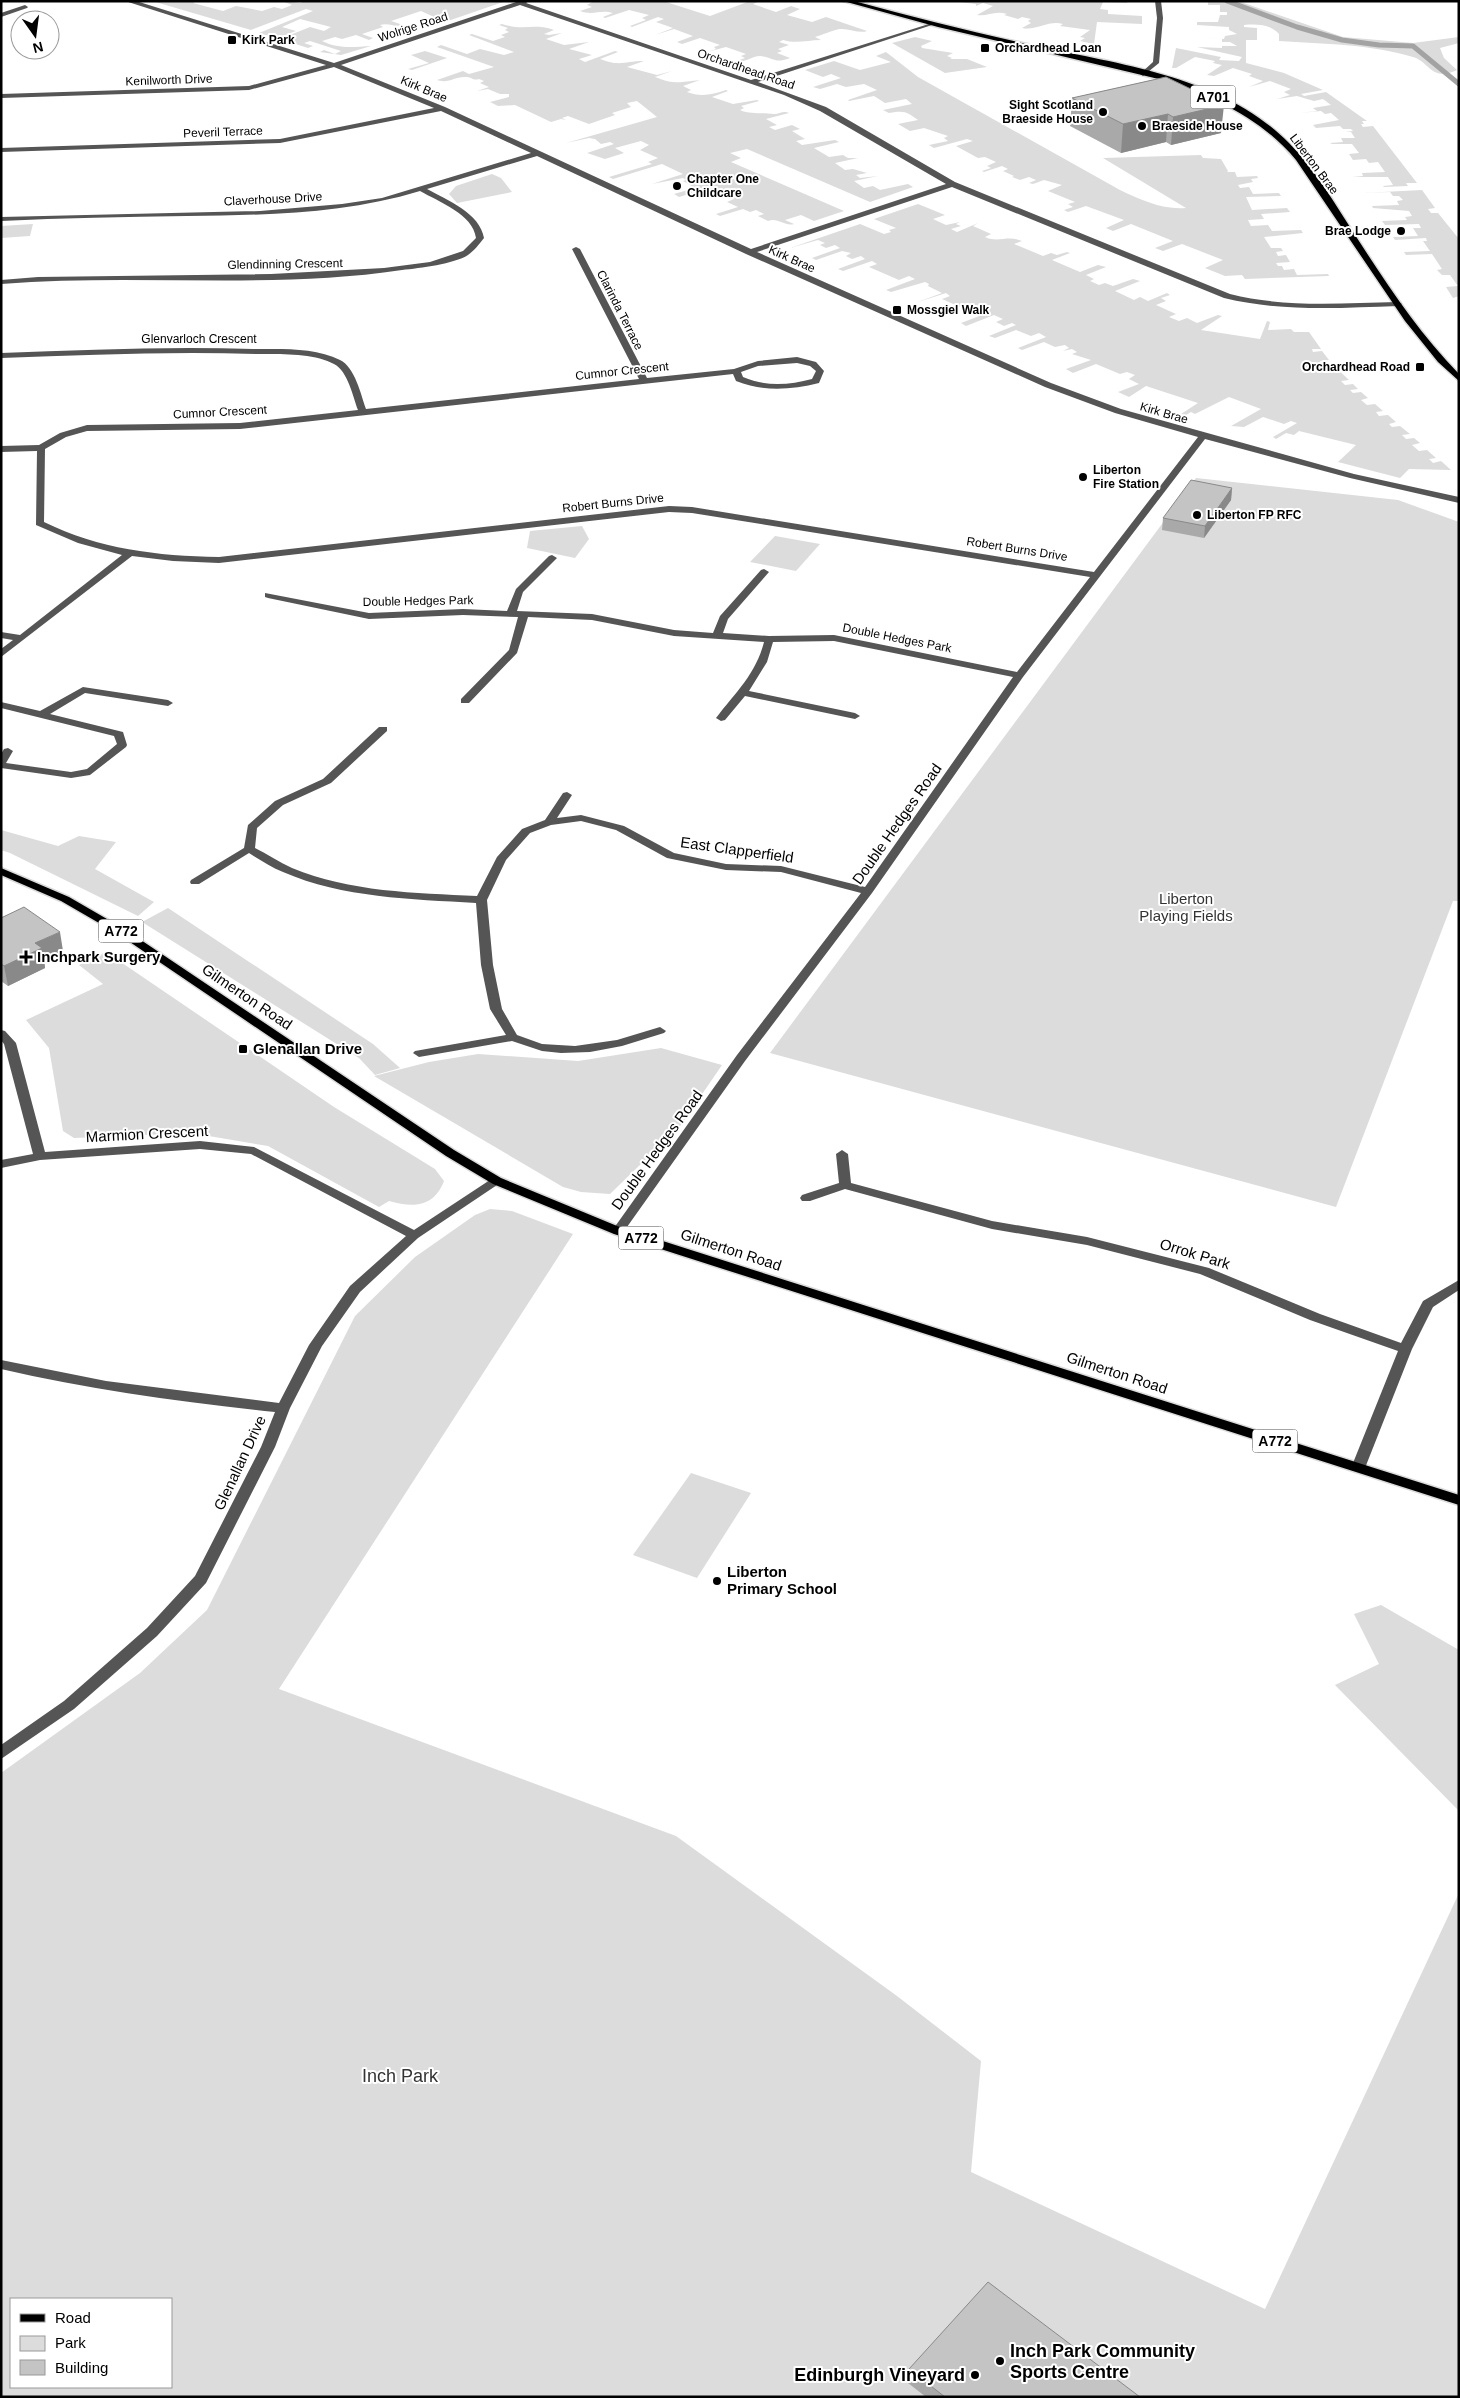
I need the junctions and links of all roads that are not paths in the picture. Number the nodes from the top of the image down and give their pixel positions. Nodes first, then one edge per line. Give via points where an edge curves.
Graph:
1 (128, 1) edge
2 (846, 1) edge
3 (1158, 1) edge
4 (523, 2) edge
5 (25, 8) dead end
6 (1, 15) edge
7 (930, 24) junction
8 (334, 65) junction
9 (1143, 74) junction
10 (752, 82) junction
11 (1, 96) edge
12 (442, 109) junction
13 (1, 150) edge
14 (539, 153) junction
15 (952, 184) junction
16 (422, 189) junction
17 (1, 219) edge
18 (576, 249) dead end
19 (749, 252) junction
20 (1, 282) edge
21 (1398, 304) junction
22 (1, 356) edge
23 (736, 372) junction
24 (1459, 379) edge
25 (644, 381) junction
26 (363, 412) junction
27 (1203, 436) junction
28 (41, 448) junction
29 (1, 449) edge
30 (1459, 500) edge
31 (130, 553) junction
32 (552, 558) dead end
33 (764, 572) dead end
34 (1096, 575) junction
35 (268, 595) dead end
36 (511, 614) junction
37 (524, 614) junction
38 (1, 635) edge
39 (717, 636) junction
40 (22, 638) junction
41 (769, 639) junction
42 (1, 654) edge
43 (1019, 675) junction
44 (744, 693) junction
45 (465, 701) dead end
46 (168, 703) dead end
47 (1, 705) edge
48 (41, 716) junction
49 (855, 716) dead end
50 (721, 718) dead end
51 (383, 729) dead end
52 (8, 751) dead end
53 (1, 764) edge
54 (567, 795) dead end
55 (550, 822) junction
56 (249, 849) junction
57 (1, 872) edge
58 (195, 882) dead end
59 (868, 890) junction
60 (480, 900) junction
61 (660, 1032) dead end
62 (1, 1033) edge
63 (513, 1037) junction
64 (419, 1054) dead end
65 (842, 1154) dead end
66 (40, 1156) junction
67 (1, 1164) edge
68 (497, 1181) junction
69 (845, 1185) junction
70 (806, 1198) dead end
71 (618, 1231) junction
72 (414, 1235) junction
73 (1459, 1284) edge
74 (1405, 1349) junction
75 (1, 1364) edge
76 (283, 1408) junction
77 (1358, 1468) junction
78 (1459, 1500) edge
79 (1, 1753) edge

1 - 8 street, Kirk Brae
2 - 7 main road, Liberton Brae / A701
3 - 9 street via 1160,18 1156,63
4 - 8 street, Wolrige Road
4 - 10 street, Orchardhead Road
5 - 6 street
7 - 9 main road, Liberton Brae / A701
7 - 10 street
8 - 11 street, Kenilworth Drive via 237,89
8 - 12 street, Kirk Brae
9 - 21 main road, Liberton Brae / A701 via 1231,104 1277,135 1308,170
10 - 15 street, Orchardhead Road via 822,109
12 - 13 street, Peveril Terrace via 280,141
12 - 14 street, Kirk Brae
14 - 16 street, Claverhouse Drive
14 - 19 street, Kirk Brae
15 - 19 street
15 - 21 street, Orchardhead Road via 1251,303 1292,306
16 - 17 street, Claverhouse Drive via 383,200 301,211
16 - 20 street, Glendinning Crescent via 469,218 478,228 479,243 467,252 444,261 359,274
18 - 25 street, Clarinda Terrace
19 - 27 street, Kirk Brae via 1048,385 1118,411
21 - 24 main road, Liberton Brae / A701
22 - 26 street, Glenvarloch Crescent via 179,351 326,355 346,370
23 - 23 street, Cumnor Crescent via 758,363 797,360 813,364 820,371 816,381 776,388 755,386 739,379
23 - 25 street, Cumnor Crescent
25 - 26 street, Cumnor Crescent
26 - 28 street, Cumnor Crescent via 223,427 87,428 63,435
27 - 30 street, Kirk Brae
27 - 34 street, Double Hedges Road
28 - 29 street
28 - 31 street via 39,523 59,534
31 - 34 street, Robert Burns Drive via 177,560 219,560 692,510
31 - 40 street
32 - 36 street via 519,591
33 - 39 street via 722,618
34 - 43 street, Double Hedges Road
35 - 36 street, Double Hedges Park via 369,616 463,612
36 - 37 street, Double Hedges Park
37 - 39 street, Double Hedges Park via 592,617 674,632
37 - 45 street via 514,651
38 - 40 street
39 - 41 street, Double Hedges Park
40 - 42 street
41 - 43 street, Double Hedges Park via 834,638
41 - 44 street via 765,659
43 - 59 street, Double Hedges Road
44 - 49 street
44 - 50 street
46 - 48 street via 83,690
47 - 48 street
48 - 53 street via 119,734 122,745 90,772 71,775
51 - 56 street via 327,781 279,804 252,827
52 - 53 street
54 - 55 street
55 - 59 street, East Clapperfield via 582,818 620,828 672,856 726,867 781,870
55 - 60 street, East Clapperfield via 526,831 501,859
56 - 58 street
56 - 60 street via 291,872 340,887 392,895
57 - 68 main road, Gilmerton Road / A772 via 65,899 122,932 363,1096
59 - 71 street, Double Hedges Road via 741,1058
60 - 63 street via 487,965 496,1009
61 - 63 street via 624,1044 584,1050 544,1048
62 - 66 street via 10,1043
63 - 64 street
65 - 69 street
66 - 67 street, Marmion Crescent
66 - 72 street, Marmion Crescent via 200,1145 254,1150
68 - 71 main road, Gilmerton Road / A772
68 - 72 street, Glenallan Drive
69 - 70 street
69 - 74 street, Orrok Park via 992,1225 1087,1241 1204,1271 1315,1317
71 - 77 main road, Gilmerton Road / A772
72 - 76 street, Glenallan Drive via 355,1289 316,1345
73 - 74 street via 1428,1304
74 - 77 street
75 - 76 street via 53,1378 149,1393
76 - 79 street, Glenallan Drive via 268,1447 201,1579 152,1632 69,1705
77 - 78 main road, Gilmerton Road / A772

